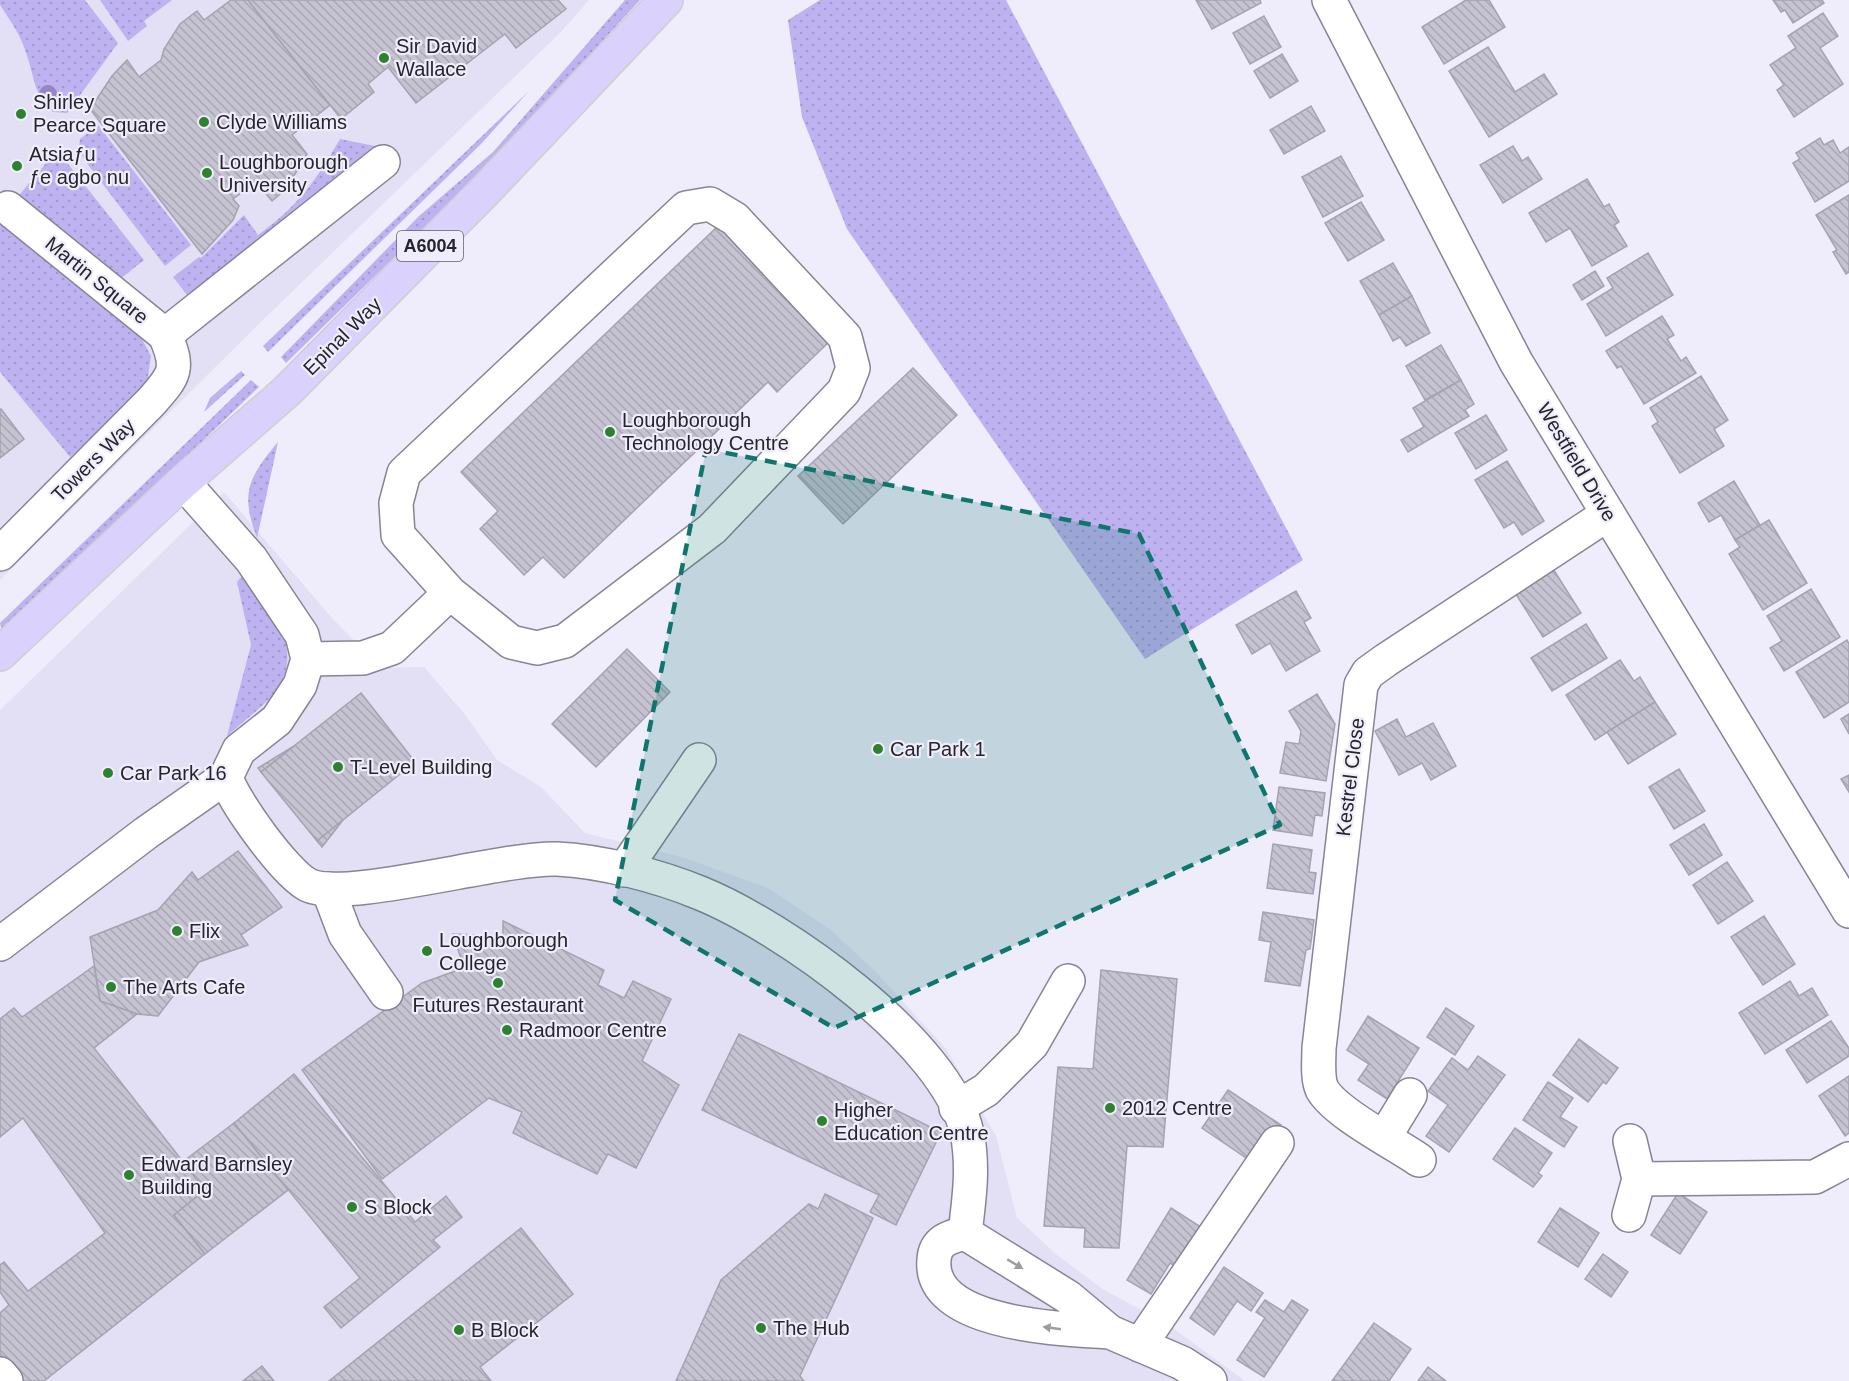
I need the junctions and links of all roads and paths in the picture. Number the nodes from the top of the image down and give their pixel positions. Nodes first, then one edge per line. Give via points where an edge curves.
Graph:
1 (666, 0) edge
2 (1329, 0) edge
3 (383, 162) dead end
4 (8, 208) dead end
5 (170, 347) junction
6 (183, 482) junction
7 (1608, 514) junction
8 (0, 554) edge
9 (450, 593) junction
10 (0, 654) edge
11 (308, 660) junction
12 (699, 760) dead end
13 (226, 777) junction
14 (624, 870) junction
15 (328, 889) junction
16 (1849, 911) edge
17 (0, 944) edge
18 (1068, 981) dead end
19 (386, 993) dead end
20 (1410, 1095) dead end
21 (956, 1108) junction
22 (1385, 1136) junction
23 (1630, 1141) dead end
24 (1277, 1143) dead end
25 (1849, 1159) edge
26 (1419, 1160) dead end
27 (1639, 1179) junction
28 (1629, 1215) dead end
29 (965, 1233) junction
30 (1110, 1332) junction
31 (1140, 1345) junction
32 (0, 1374) edge
33 (6, 1381) edge
34 (1210, 1381) edge

1 - 6 main road, Epinal Way / A6004 via 287,391
2 - 7 street, Westfield Drive via 1516,362
3 - 5 street
4 - 5 street, Martin Square
5 - 8 street, Towers Way via 169,381
6 - 10 main road, Epinal Way / A6004
6 - 11 street via 263,576 302,635
7 - 16 street, Westfield Drive
7 - 22 street, Kestrel Close via 1386,660 1368,673 1361,685 1319,1071 1322,1089 1339,1109
9 - 9 street via 398,535 396,503 404,473 686,208 710,204 735,219 845,337 853,368 844,391 712,529 565,641 537,648 511,642
9 - 11 street via 392,648 363,658
11 - 13 street via 300,685 277,720 239,750
12 - 14 street
13 - 15 street via 231,794 286,865 308,885
13 - 17 street
14 - 15 street via 557,859
14 - 21 street via 699,892 773,929 864,997 921,1050
15 - 19 street via 345,934
18 - 21 street via 1032,1044 986,1090
20 - 22 street
21 - 29 street via 967,1131 972,1172
22 - 26 street, Kestrel Close
23 - 27 street
24 - 31 street
25 - 27 street via 1815,1177
27 - 28 street
29 -> 30 street via 1068,1297
30 -> 29 street via 1053,1329 981,1314 949,1298 938,1284 934,1252 945,1238
30 - 31 street
31 - 34 street via 1182,1363
32 - 33 street

